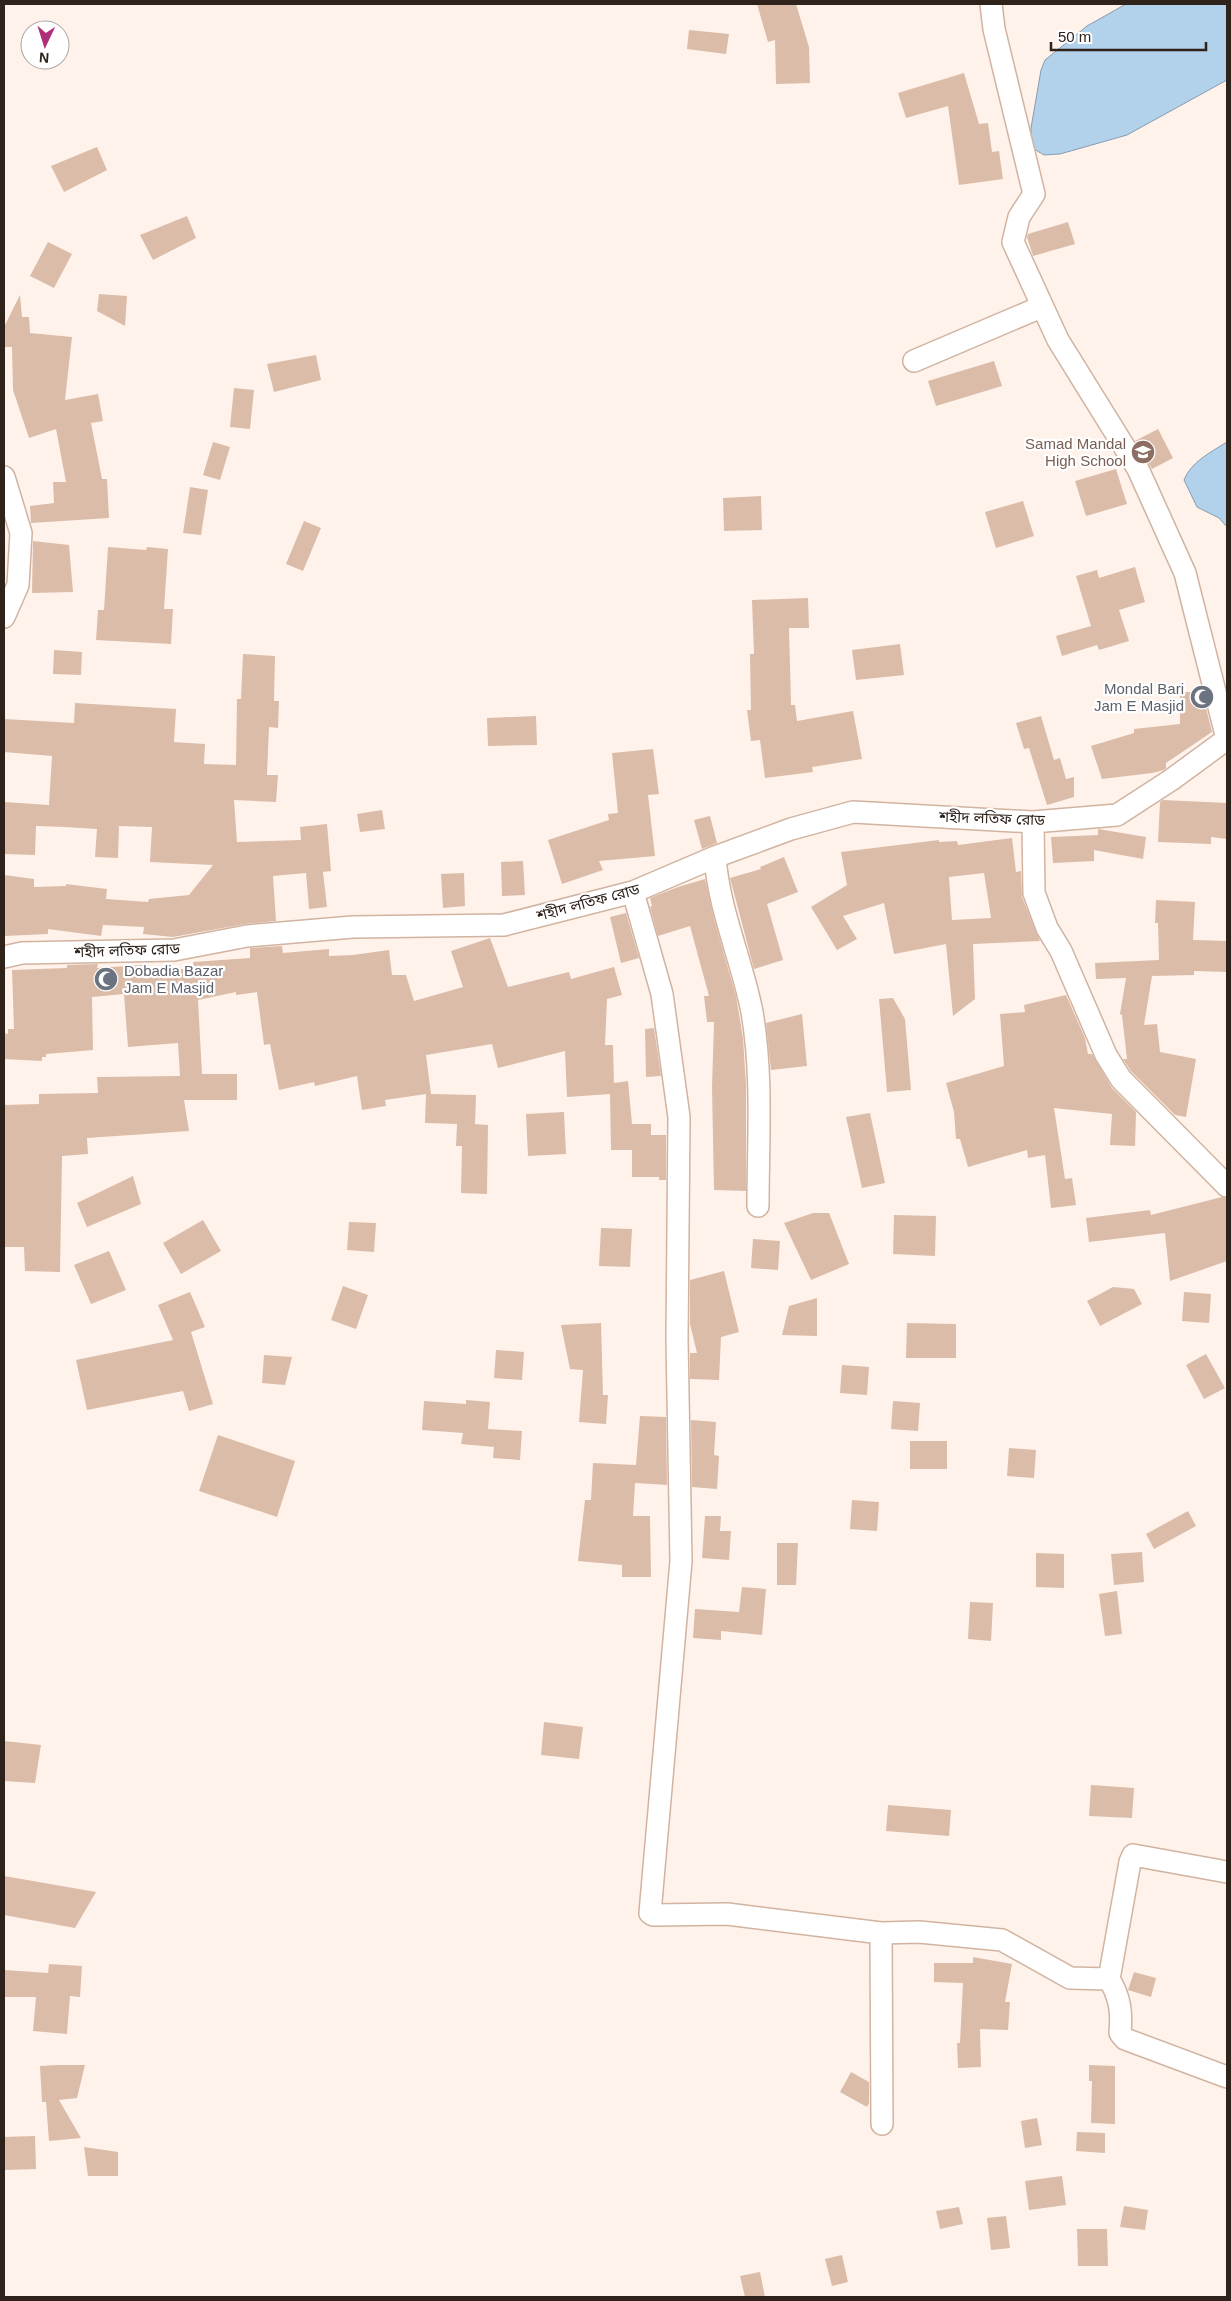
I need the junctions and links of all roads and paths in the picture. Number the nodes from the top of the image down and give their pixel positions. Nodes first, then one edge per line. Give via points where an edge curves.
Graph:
1 (991, 4) edge
2 (1042, 307) junction
3 (914, 361) dead end
4 (4, 477) edge
5 (4, 617) edge
6 (1227, 739) edge
7 (1033, 822) junction
8 (714, 857) junction
9 (632, 892) junction
10 (4, 957) edge
11 (1227, 1186) edge
12 (758, 1206) dead end
13 (1227, 1872) edge
14 (881, 1933) junction
15 (1109, 1979) junction
16 (1227, 2077) edge
17 (882, 2124) dead end

1 - 2 street via 994,29 1034,194 1019,217 1013,242
2 - 3 street
2 - 6 street via 1058,340 1138,469 1185,573
4 - 5 street via 21,533 18,585
6 - 7 street, শহীদ লতিফ রোড via 1117,815
7 - 8 street, শহীদ লতিফ রোড via 853,812 791,828
7 - 11 street via 1034,893 1106,1055 1121,1079
8 - 9 street, শহীদ লতিফ রোড
8 - 12 street via 717,884 752,1012 759,1079
9 - 10 street, শহীদ লতিফ রোড via 504,925 353,927 247,936 174,950 22,953
9 - 14 street via 662,994 679,1117 677,1339 681,1561 650,1913 727,1914
13 - 15 street via 1133,1855
14 - 15 street via 919,1932 1002,1940 1070,1978
14 - 17 street
15 - 16 street via 1117,1993 1122,2014 1120,2033 1124,2039

